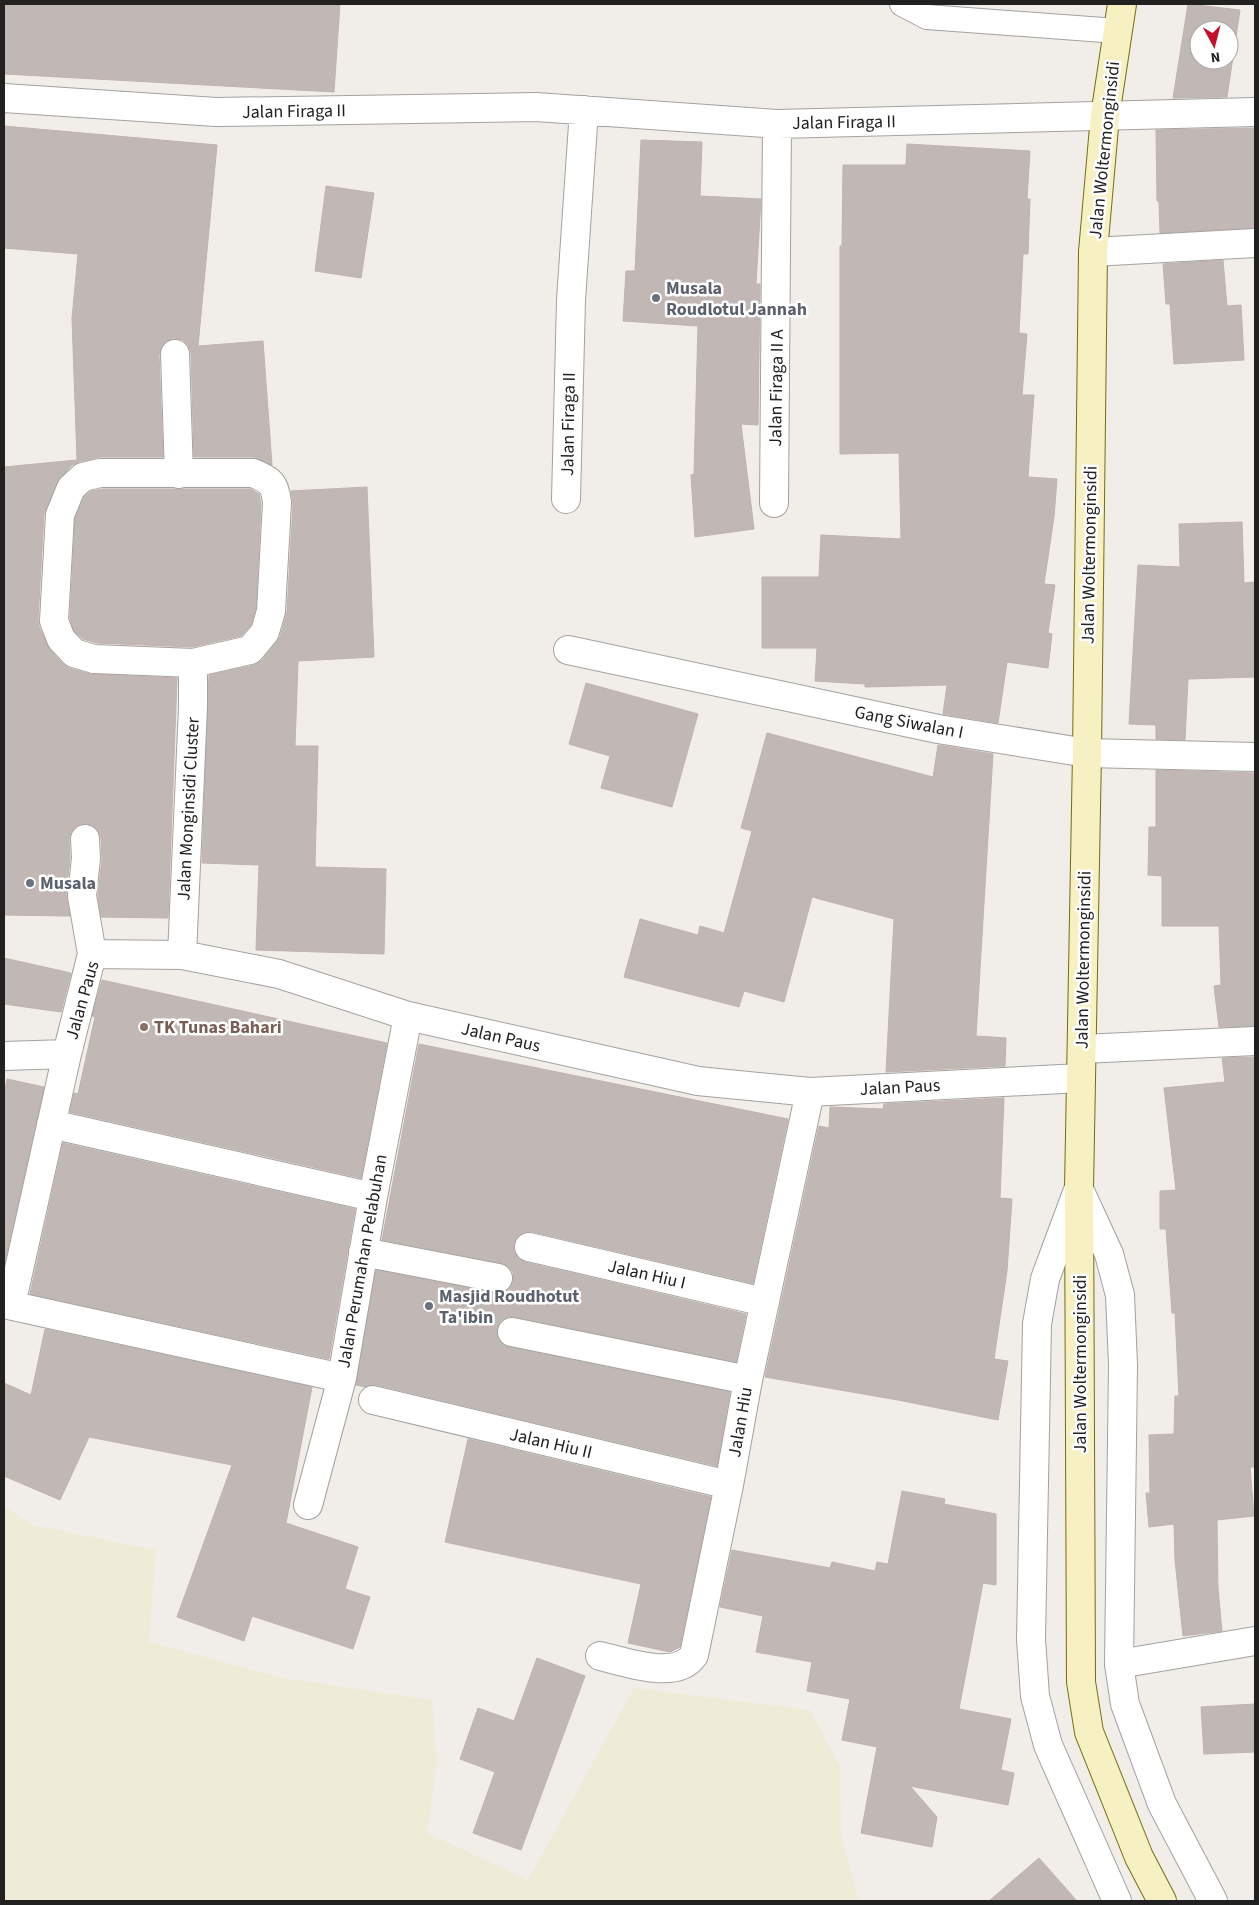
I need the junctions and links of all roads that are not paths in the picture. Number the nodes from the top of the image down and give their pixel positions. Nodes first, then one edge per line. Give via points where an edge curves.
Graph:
1 (902, 4) edge
2 (1122, 4) edge
3 (1117, 31) junction
4 (4, 98) edge
5 (584, 110) junction
6 (1255, 112) edge
7 (1105, 116) junction
8 (777, 124) junction
9 (1255, 243) edge
10 (1093, 252) junction
11 (175, 354) dead end
12 (179, 474) junction
13 (566, 499) dead end
14 (774, 503) dead end
15 (568, 650) dead end
16 (193, 663) junction
17 (1087, 753) junction
18 (1255, 757) edge
19 (85, 839) dead end
20 (92, 954) junction
21 (182, 956) junction
22 (408, 1016) junction
23 (1255, 1041) edge
24 (1082, 1050) junction
25 (67, 1054) junction
26 (4, 1056) edge
27 (1080, 1078) junction
28 (810, 1092) junction
29 (51, 1124) junction
30 (1079, 1189) junction
31 (373, 1197) junction
32 (529, 1246) dead end
33 (363, 1252) junction
34 (498, 1278) dead end
35 (765, 1302) junction
36 (6, 1307) edge
37 (512, 1332) dead end
38 (342, 1378) junction
39 (748, 1380) junction
40 (373, 1400) dead end
41 (729, 1485) junction
42 (308, 1505) dead end
43 (1255, 1641) edge
44 (600, 1656) dead end
45 (1119, 1664) junction
46 (1117, 1901) edge
47 (1162, 1901) edge
48 (1213, 1901) edge

1 - 3 lane via 927,17
2 - 3 main road, Jalan Woltermonginsidi
3 - 7 main road, Jalan Woltermonginsidi
4 - 5 street, Jalan Firaga II via 216,112
5 - 8 street, Jalan Firaga II
5 - 13 street, Jalan Firaga II via 571,300
6 - 7 street, Jalan Firaga II
7 - 8 street, Jalan Firaga II
7 - 10 main road, Jalan Woltermonginsidi
8 - 14 street, Jalan Firaga II A
9 - 10 street
10 - 17 main road, Jalan Woltermonginsidi
11 - 12 street
12 - 16 street via 253,473 269,481 276,489 271,611 265,632 250,650
12 - 16 street via 100,473 83,477 70,488 60,515 54,621 61,639 74,652 87,657
15 - 17 street, Gang Siwalan I via 938,729
16 - 21 street, Jalan Monginsidi Cluster
17 - 18 street, Gang Siwalan I
17 - 24 main road, Jalan Woltermonginsidi
19 - 20 street via 82,896
20 - 21 street, Jalan Paus
20 - 25 street, Jalan Paus
21 - 22 street, Jalan Paus via 279,974
22 - 28 street, Jalan Paus via 698,1081
22 - 31 street, Jalan Perumahan Pelabuhan
23 - 24 street
24 - 27 main road, Jalan Woltermonginsidi
25 - 26 street, Jalan Paus
25 - 29 street
27 - 28 street, Jalan Paus
27 - 30 main road, Jalan Woltermonginsidi
28 - 35 street, Jalan Hiu
29 - 31 street
29 - 36 street
30 - 45 street via 1109,1254 1120,1295
30 - 46 street via 1045,1279 1038,1324 1031,1639 1036,1696 1048,1745
30 - 47 main road, Jalan Woltermonginsidi via 1082,1682 1089,1732 1138,1857
31 - 33 street, Jalan Perumahan Pelabuhan
32 - 35 street, Jalan Hiu I
33 - 34 street
33 - 38 street, Jalan Perumahan Pelabuhan
35 - 39 street, Jalan Hiu
36 - 38 street
37 - 39 street
38 - 42 street, Jalan Perumahan Pelabuhan
39 - 41 street, Jalan Hiu
40 - 41 street, Jalan Hiu II
41 - 44 street, Jalan Hiu via 691,1660 680,1666 658,1668
43 - 45 street
45 - 48 street via 1125,1704 1162,1804

